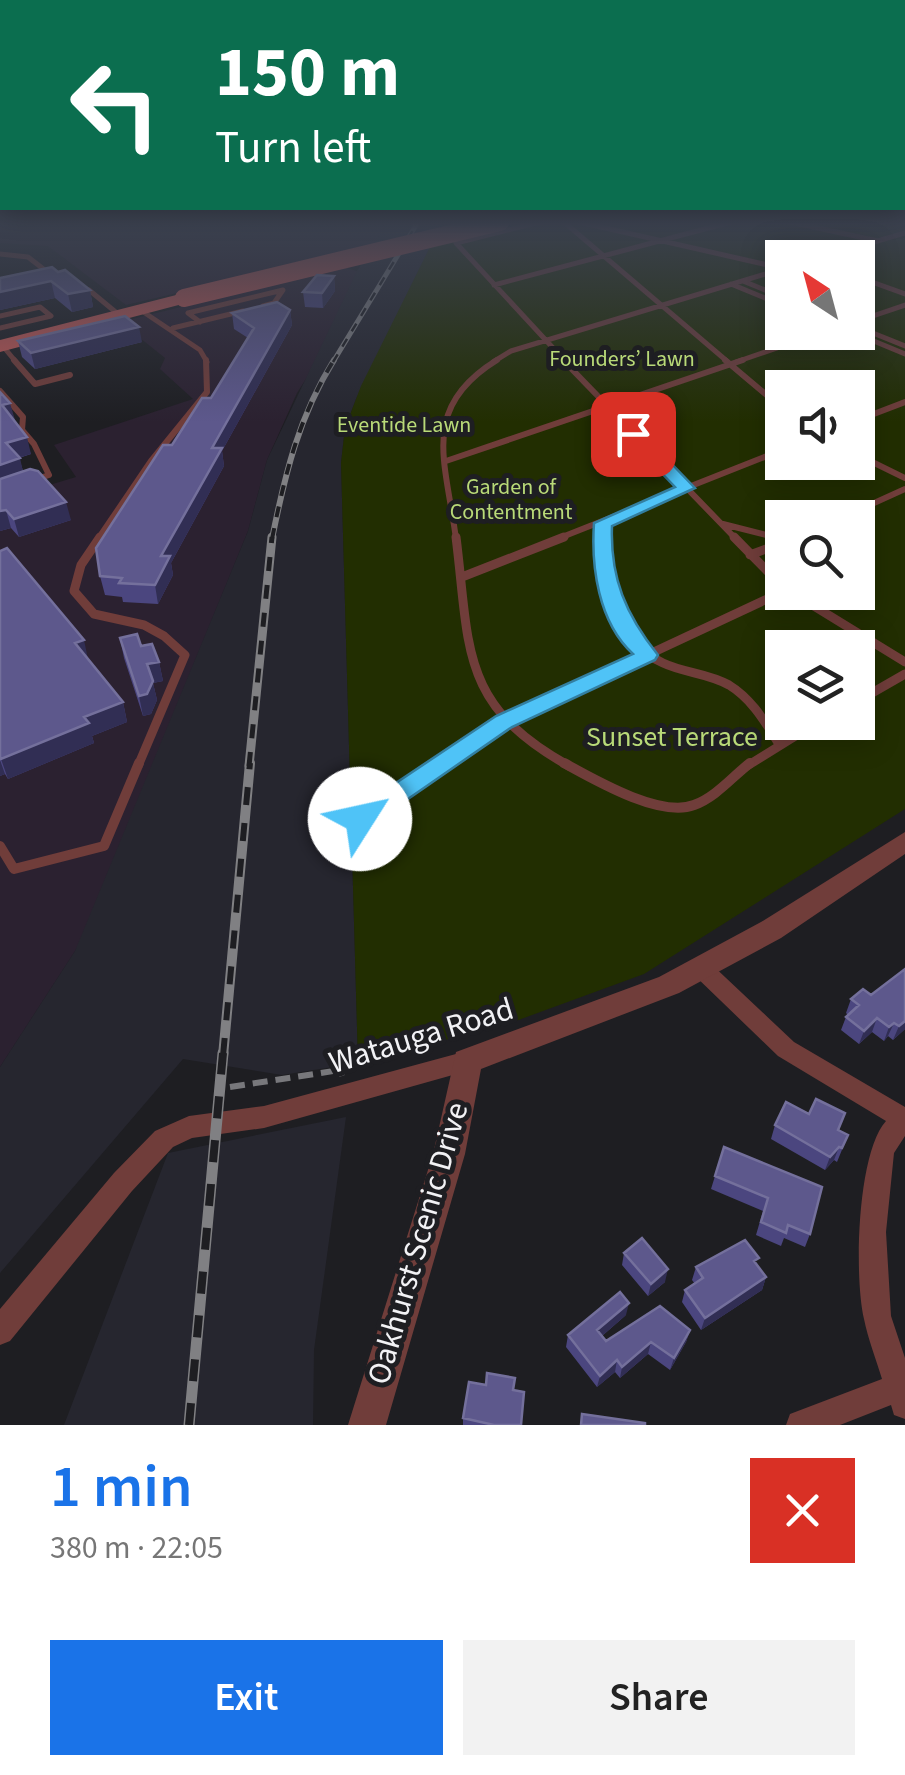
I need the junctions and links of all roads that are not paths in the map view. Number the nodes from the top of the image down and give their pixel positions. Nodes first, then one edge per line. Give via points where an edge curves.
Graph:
1 (224, 288) edge
2 (497, 288) edge
3 (643, 288) edge
4 (715, 288) edge
5 (89, 290) edge
6 (662, 304) junction
7 (905, 305) edge
8 (139, 309) junction
9 (0, 316) edge
10 (875, 317) edge
11 (112, 320) junction
12 (200, 322) junction
13 (173, 328) junction
14 (29, 331) junction
15 (875, 332) edge
16 (0, 340) edge
17 (544, 340) junction
18 (875, 342) edge
19 (905, 346) edge
20 (771, 350) edge
21 (905, 354) edge
22 (730, 364) junction
23 (70, 375) dead end
24 (0, 391) edge
25 (765, 394) edge
26 (905, 402) edge
27 (607, 406) junction
28 (875, 413) edge
29 (765, 457) edge
30 (446, 461) junction
31 (875, 464) edge
32 (905, 478) edge
33 (16, 485) edge
34 (686, 488) junction
35 (905, 490) edge
36 (875, 503) edge
37 (603, 523) junction
38 (721, 523) junction
39 (765, 536) edge
40 (765, 548) edge
41 (750, 555) junction
42 (765, 571) edge
43 (462, 577) junction
44 (765, 597) edge
45 (820, 610) edge
46 (647, 655) junction
47 (905, 662) edge
48 (905, 674) edge
49 (875, 691) edge
50 (504, 722) junction
51 (786, 740) edge
52 (779, 744) junction
53 (360, 819) dead end
54 (905, 841) edge
55 (0, 846) edge
56 (14, 869) joint
57 (700, 967) junction
58 (466, 1062) junction
59 (904, 1119) edge
60 (0, 1331) edge
61 (902, 1395) edge
62 (368, 1425) edge
63 (801, 1425) edge

1 - 8 main road, bridge
2 - 17 lane
3 - 6 lane
4 - 6 lane
5 - 11 lane
6 - 17 lane
6 - 22 lane
7 - 10 lane
8 - 11 main road
8 - 13 lane
9 - 14 lane via 40,306 51,316
11 - 14 main road
12 - 12 lane via 274,303 283,290 188,313
12 - 13 lane
13 - 56 lane via 207,361 207,392 81,565 74,591 94,614 144,622 185,655 104,846
14 - 16 main road
15 - 19 lane
16 - 23 lane via 36,384
17 - 27 lane
17 - 30 lane via 488,364 455,394 445,415
18 - 21 lane
20 - 22 lane
22 - 25 lane
22 - 27 lane
24 - 33 lane via 23,417 22,430 50,475
26 - 28 lane
27 - 30 lane
27 - 34 lane
29 - 34 lane
30 - 43 lane
31 - 32 lane
34 - 37 lane
34 - 38 lane
35 - 36 lane
37 - 43 lane
37 - 46 lane via 601,557 610,596 634,644
38 - 39 lane
38 - 41 lane
40 - 41 lane
41 - 42 lane
43 - 50 lane via 472,660
44 - 46 lane
45 - 47 lane
46 - 50 lane
46 - 52 lane via 735,689
48 - 49 lane
50 - 52 lane via 592,778 684,809
50 - 53 lane
51 - 52 lane
54 - 57 street, Watauga Road via 771,930
55 - 56 lane
57 - 58 street, Watauga Road via 608,1011
57 - 59 street via 786,1049
58 - 60 street, Watauga Road via 264,1117 189,1127 164,1139
58 - 62 street, Oakhurst Scenic Drive via 449,1154
59 - 61 street via 881,1153 873,1232 877,1316
61 - 63 street

